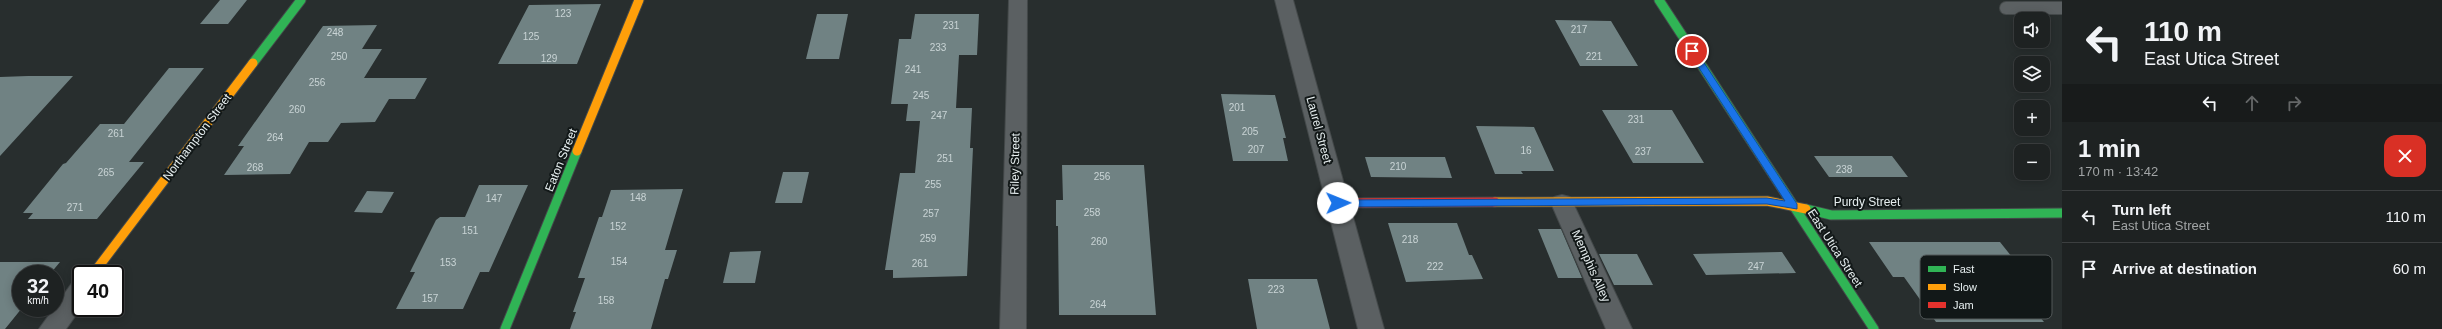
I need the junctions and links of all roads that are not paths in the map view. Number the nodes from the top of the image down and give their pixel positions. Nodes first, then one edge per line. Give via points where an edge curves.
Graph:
1 (301, 0) edge
2 (639, 0) edge
3 (1018, 0) edge
4 (1284, 0) edge
5 (1659, 0) edge
6 (2006, 8) dead end
7 (2062, 8) edge
8 (1338, 203) junction
9 (1562, 203) junction
10 (1793, 207) junction
11 (2062, 213) edge
12 (101, 265) edge
13 (72, 302) edge
14 (52, 329) edge
15 (506, 329) edge
16 (1013, 329) edge
17 (1371, 329) edge
18 (1619, 329) edge
19 (1874, 329) edge

1 - 12 street, Northampton Street
2 - 15 street, Eaton Street
3 - 16 street, Riley Street
4 - 8 street, Laurel Street
5 - 10 street, East Utica Street
6 - 7 lane
8 - 9 street, Purdy Street
8 - 17 street, Laurel Street
9 - 10 street, Purdy Street via 1767,201
9 - 18 street, Memphis Alley
10 - 11 street, Purdy Street via 1831,215
10 - 19 street, East Utica Street
13 - 14 street

